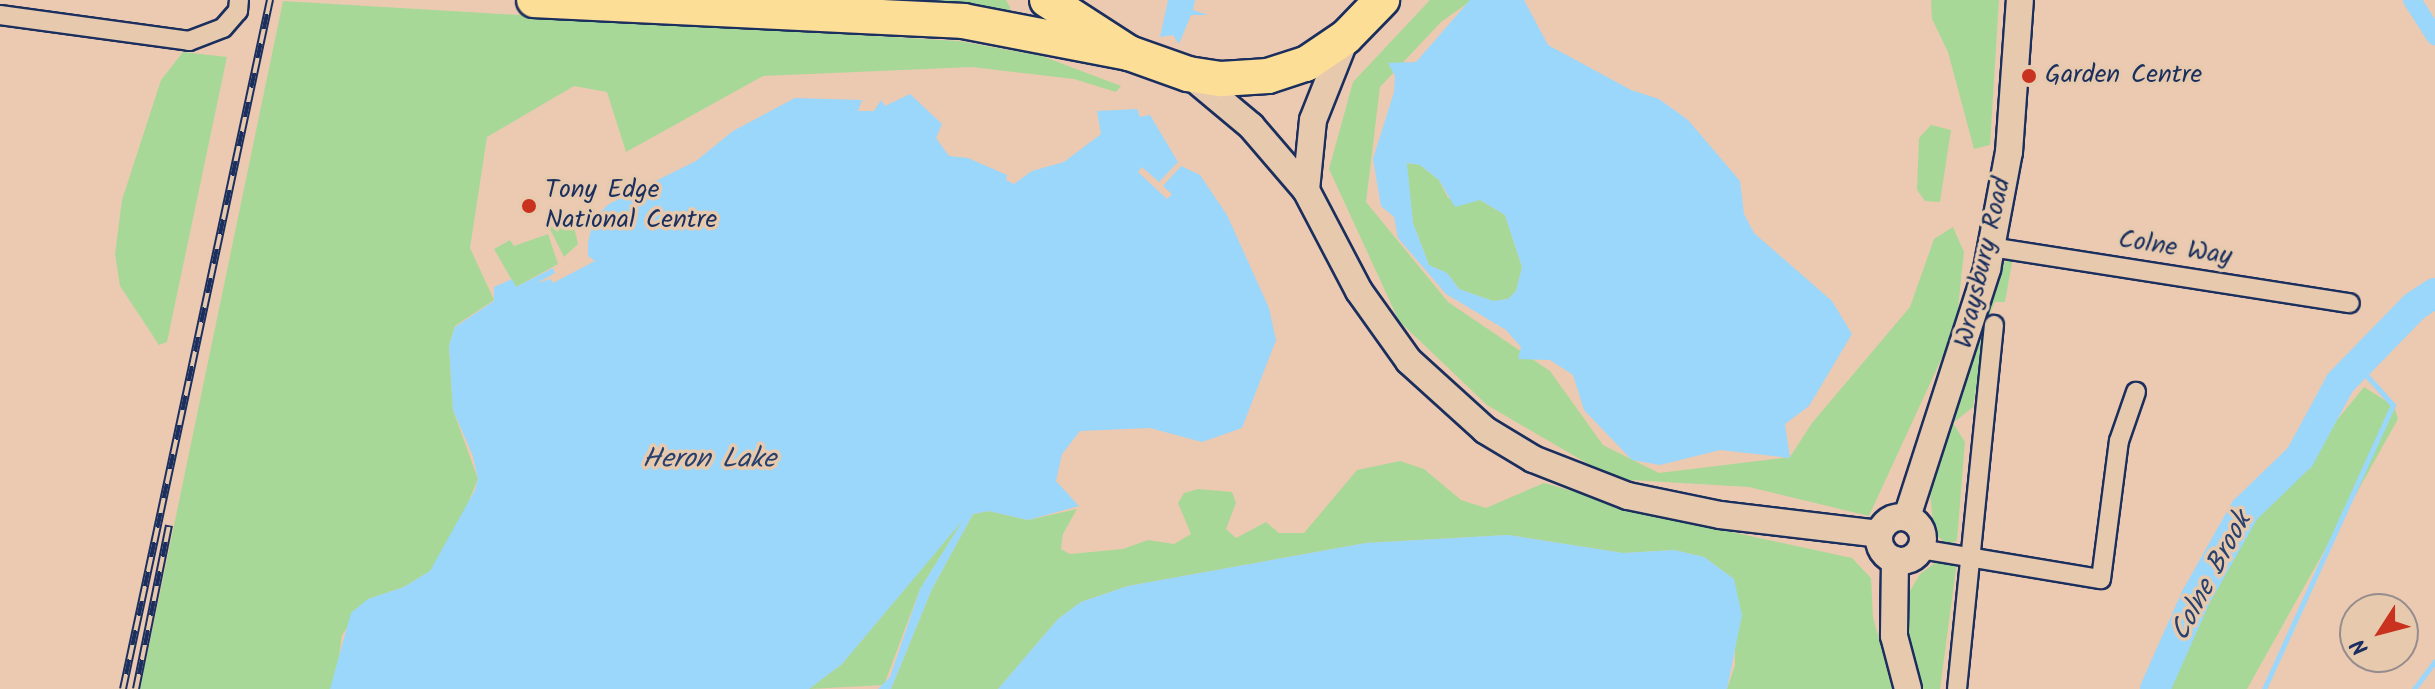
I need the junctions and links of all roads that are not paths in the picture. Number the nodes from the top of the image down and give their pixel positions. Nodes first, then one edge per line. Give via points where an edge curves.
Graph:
1 (239, 0) edge
2 (534, 0) edge
3 (1047, 0) edge
4 (1382, 0) edge
5 (2020, 0) edge
6 (0, 15) edge
7 (1346, 37) junction
8 (1129, 53) junction
9 (1188, 74) junction
10 (1306, 190) junction
11 (1991, 247) junction
12 (2350, 303) dead end
13 (1994, 325) dead end
14 (2136, 392) dead end
15 (1907, 517) junction
16 (1879, 534) junction
17 (1921, 549) junction
18 (1970, 558) junction
19 (1895, 560) junction
20 (1908, 689) edge
21 (1957, 689) edge

1 - 6 street via 238,11 223,28 189,41
2 - 8 highway via 963,21
3 - 8 highway
4 - 7 highway
5 - 11 main road, Wraysbury Road via 2009,152
7 - 9 highway via 1306,64 1268,76 1221,79
7 - 10 main road via 1313,120
8 - 9 highway
9 - 10 main road via 1221,97
10 - 16 main road via 1359,291 1409,361 1485,430 1533,459 1666,505
11 - 12 street, Colne Way
11 - 15 main road, Wraysbury Road via 1971,330
13 - 18 street, Wraysbury Road
14 - 18 street via 2119,441 2101,579
15 - 16 main road via 1887,521
15 - 17 main road via 1920,526
16 - 19 main road via 1882,549
17 - 18 street
17 - 19 main road via 1910,559
18 - 21 street, Wraysbury Road
19 - 20 main road via 1894,636

